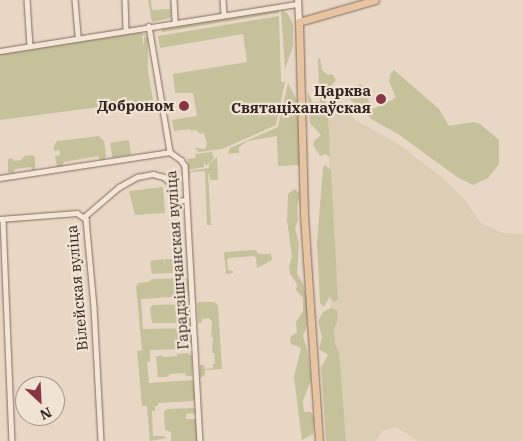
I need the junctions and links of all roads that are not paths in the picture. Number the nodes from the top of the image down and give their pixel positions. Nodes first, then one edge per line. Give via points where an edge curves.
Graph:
1 (27, 0) edge
2 (75, 0) edge
3 (125, 0) edge
4 (174, 0) edge
5 (223, 0) edge
6 (375, 0) edge
7 (298, 2) edge
8 (224, 14) junction
9 (175, 22) junction
10 (299, 22) junction
11 (149, 26) junction
12 (126, 30) junction
13 (78, 38) junction
14 (30, 46) junction
15 (0, 51) edge
16 (170, 152) junction
17 (0, 178) edge
18 (186, 200) junction
19 (84, 217) junction
20 (2, 219) edge
21 (0, 301) edge
22 (7, 301) junction
23 (12, 441) edge
24 (101, 441) edge
25 (200, 441) edge
26 (319, 441) edge

1 - 14 street
2 - 13 street
3 - 12 street
4 - 9 street
5 - 8 street
6 - 10 main road
7 - 8 street
7 - 10 main road
8 - 9 street
9 - 11 street
10 - 26 main road via 304,213
11 - 12 street
11 - 16 street, Гарадзішчанская вуліца
12 - 13 street
13 - 14 street
14 - 15 street
16 - 17 street
16 - 18 street, Гарадзішчанская вуліца via 184,164
18 - 19 street via 174,201 174,190 169,181 152,174 137,177 118,187
18 - 25 street, Гарадзішчанская вуліца
19 - 20 street, Вілейская вуліца via 77,213
19 - 24 street, Вілейская вуліца via 88,224
20 - 22 street
21 - 22 street
22 - 23 street

